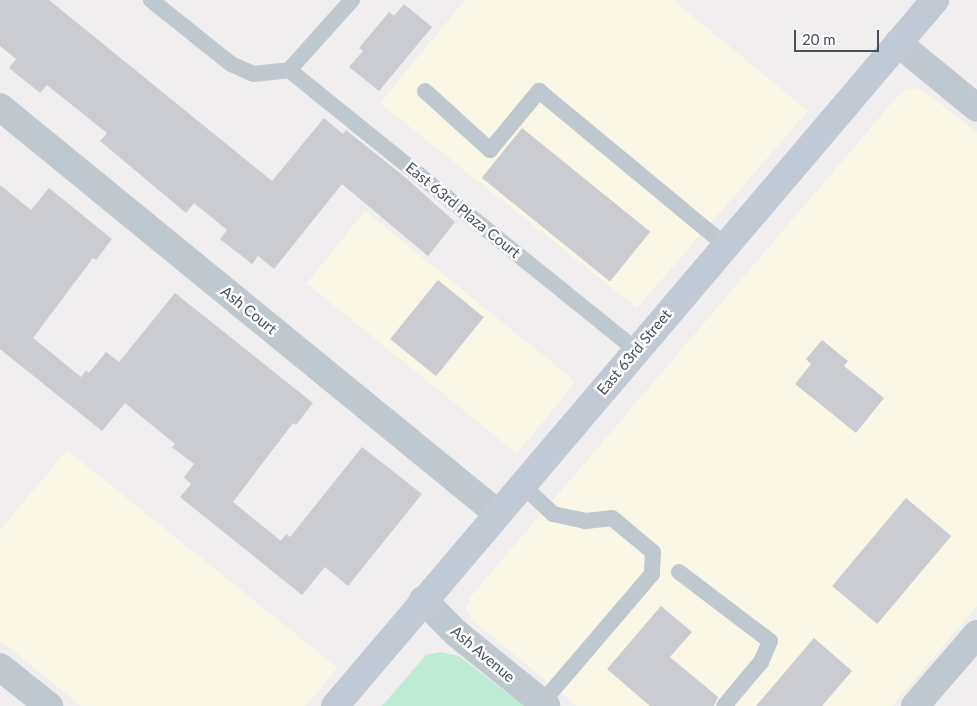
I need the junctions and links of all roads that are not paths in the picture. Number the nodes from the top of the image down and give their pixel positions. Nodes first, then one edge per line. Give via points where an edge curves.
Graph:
1 (151, 0) edge
2 (352, 0) edge
3 (935, 0) edge
4 (898, 43) junction
5 (289, 70) junction
6 (425, 91) dead end
7 (0, 107) edge
8 (977, 108) edge
9 (725, 245) junction
10 (636, 350) junction
11 (522, 485) junction
12 (497, 513) junction
13 (679, 572) dead end
14 (423, 600) junction
15 (977, 634) edge
16 (0, 667) edge
17 (544, 704) edge
18 (49, 706) edge
19 (335, 706) edge
20 (724, 706) edge
21 (915, 706) edge

1 - 5 lane via 231,64 253,74
2 - 5 lane via 311,50
3 - 4 street, East 63rd Street
4 - 8 street
4 - 9 street, East 63rd Street
5 - 10 lane, East 63rd Plaza Court
6 - 9 lane via 490,150 539,91
7 - 12 street, Ash Court
9 - 10 street, East 63rd Street
10 - 11 street, East 63rd Street
11 - 12 street, East 63rd Street
11 - 17 lane via 553,514 585,521 612,518 653,552 652,574
12 - 14 street, East 63rd Street
13 - 20 lane via 770,641 761,662
14 - 17 street, Ash Avenue via 456,633
14 - 19 street, East 63rd Street
15 - 21 street
16 - 18 street

